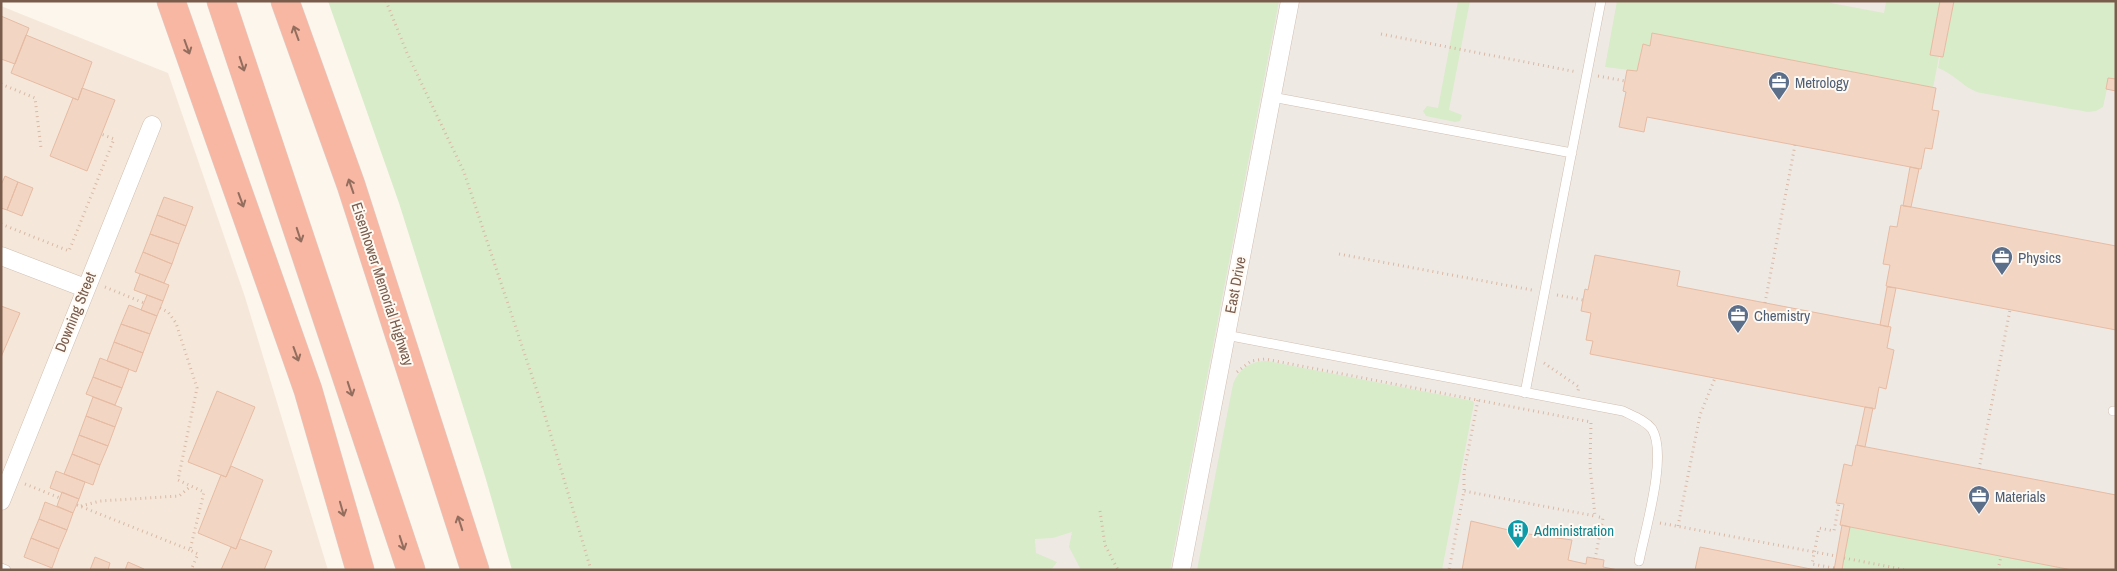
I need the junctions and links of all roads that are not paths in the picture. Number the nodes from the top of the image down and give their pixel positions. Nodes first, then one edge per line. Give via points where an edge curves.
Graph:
1 (171, 1) edge
2 (221, 1) edge
3 (285, 1) edge
4 (1290, 1) edge
5 (1601, 1) edge
6 (1272, 97) junction
7 (152, 125) dead end
8 (1572, 153) junction
9 (1, 256) edge
10 (87, 284) junction
11 (1226, 335) junction
12 (1525, 393) junction
13 (1, 501) edge
14 (1639, 561) dead end
15 (1, 568) edge
16 (6, 570) edge
17 (360, 570) edge
18 (411, 570) edge
19 (475, 570) edge
20 (1180, 570) edge

1 -> 17 highway via 308,390
2 -> 18 highway
19 -> 3 highway, Eisenhower Memorial Highway via 351,185
4 - 6 street, East Drive
5 - 8 lane
6 - 8 lane
6 - 11 street, East Drive
7 - 10 street, Downing Street
8 - 12 lane
9 - 10 street
10 - 13 street, Downing Street
11 - 12 lane
11 - 20 street, East Drive
12 - 14 lane via 1623,411 1651,428 1658,443 1659,461
15 - 16 lane

